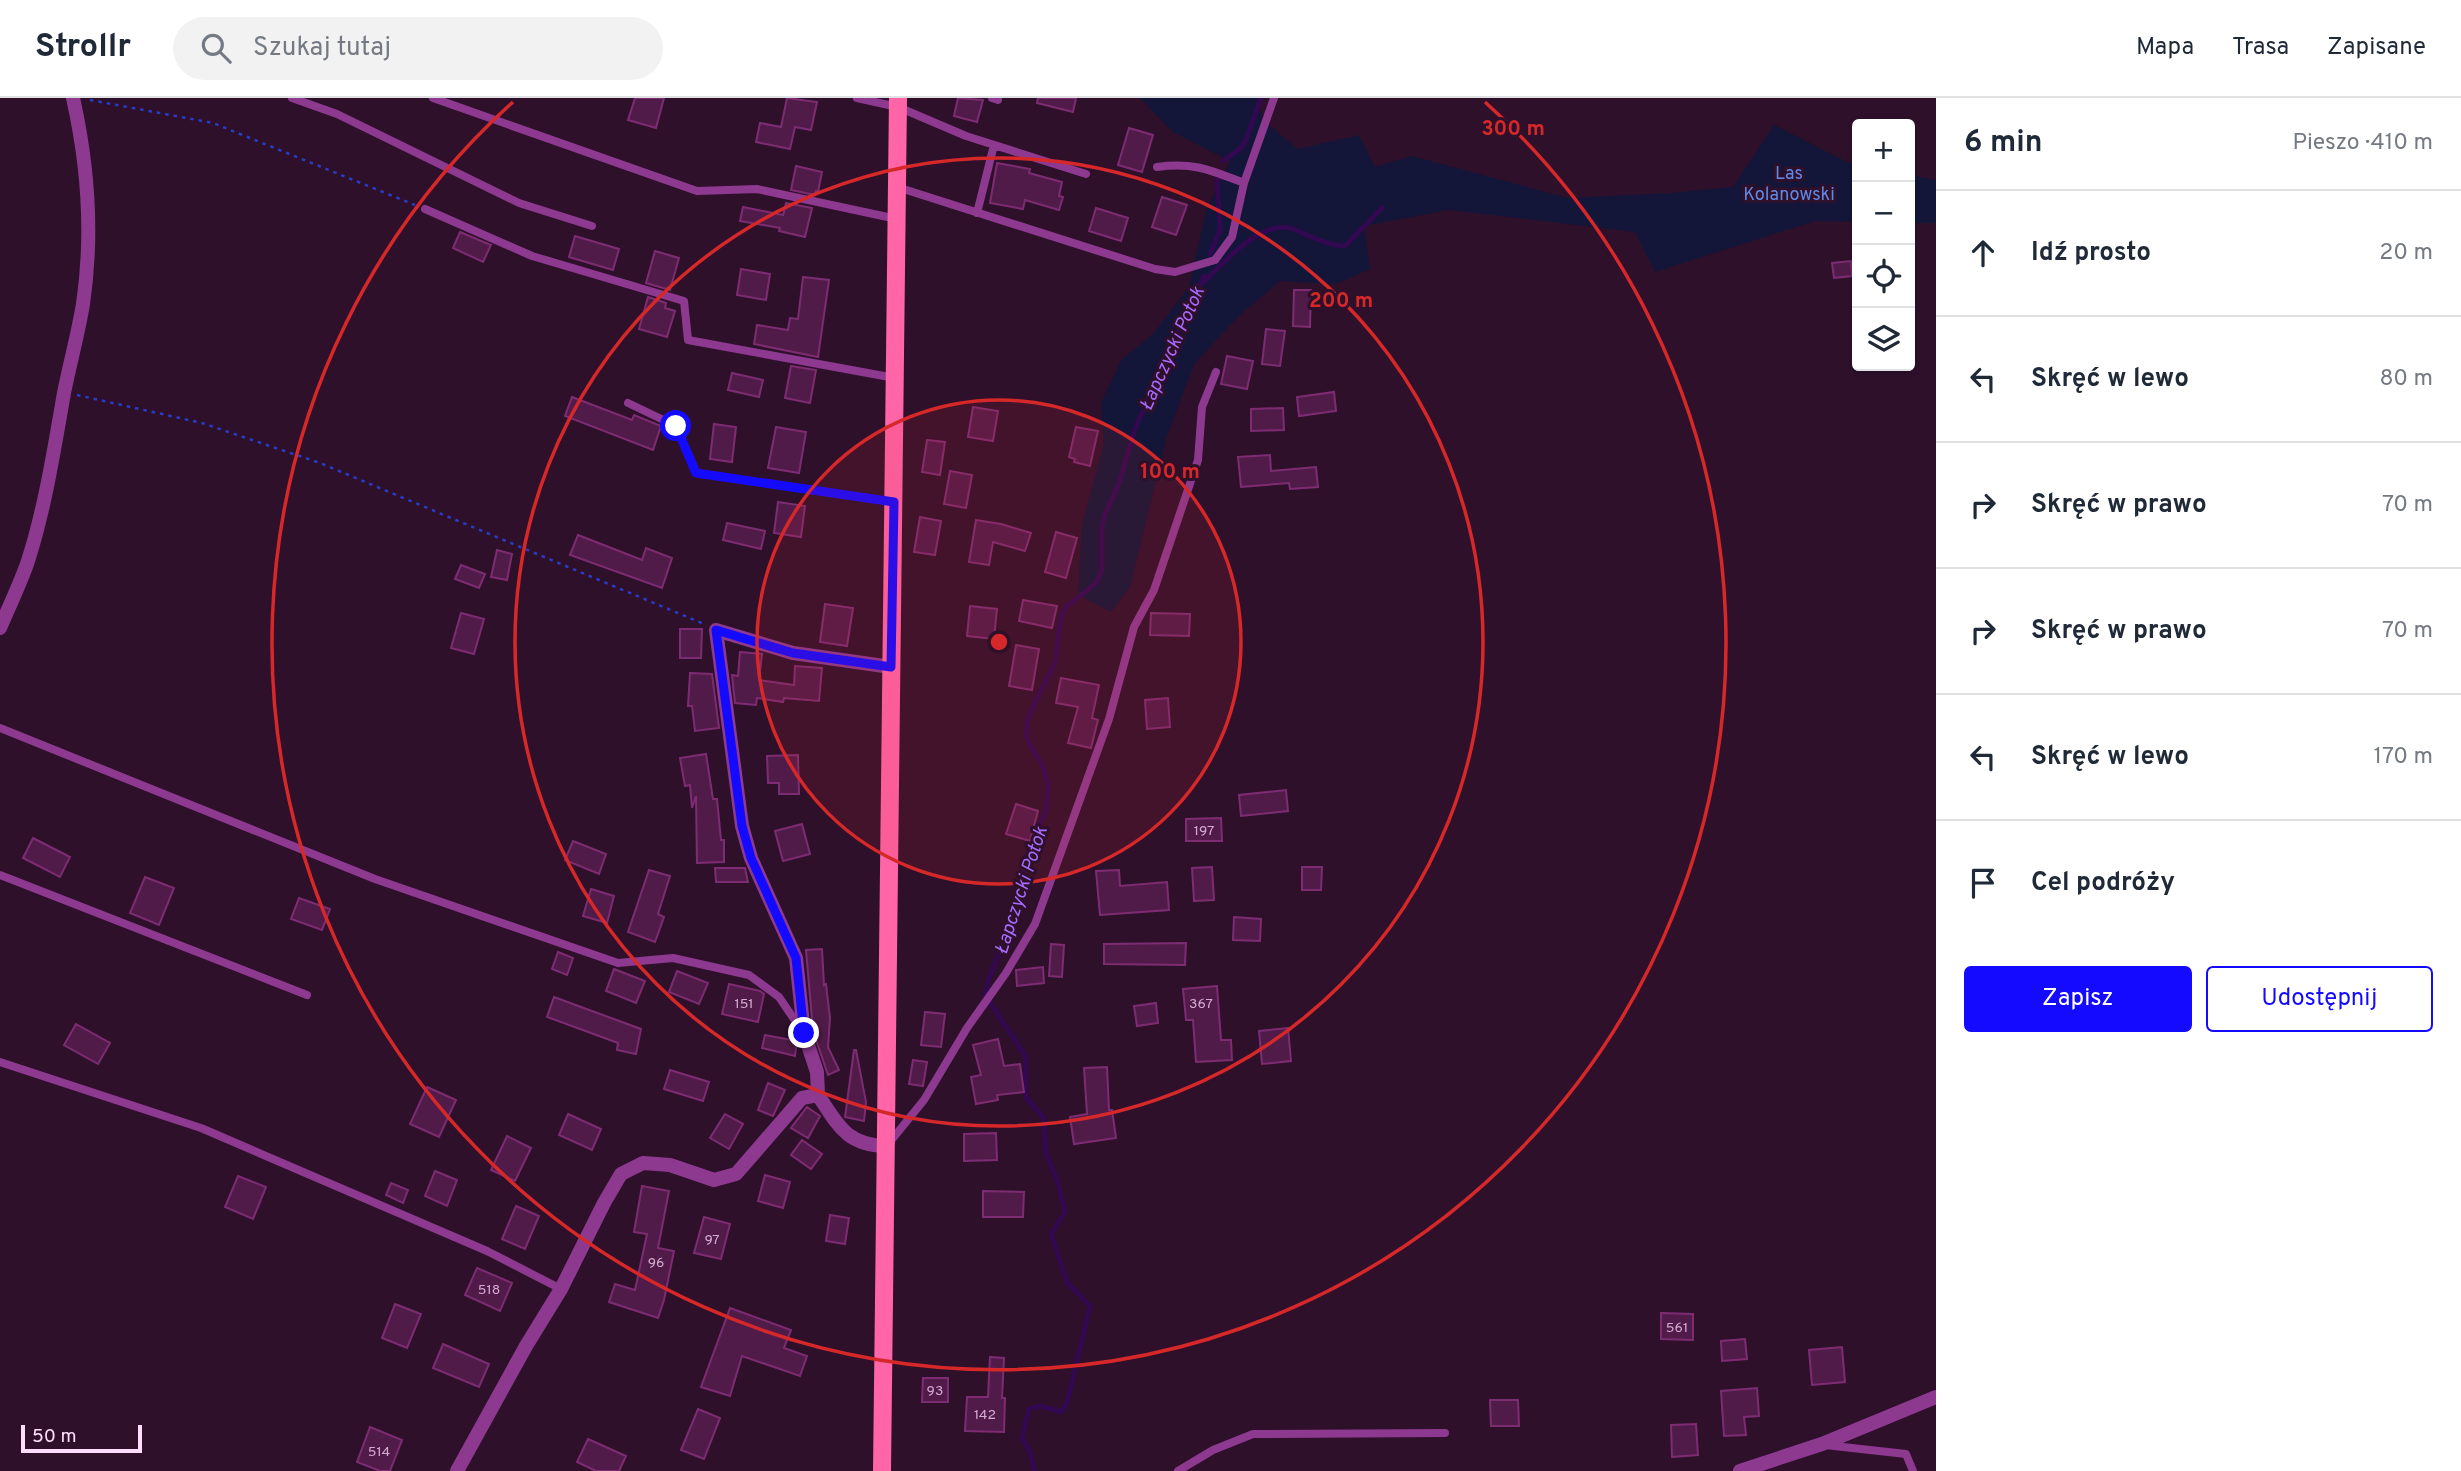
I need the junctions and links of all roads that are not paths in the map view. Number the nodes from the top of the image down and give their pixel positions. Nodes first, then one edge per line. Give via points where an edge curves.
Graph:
1 (73, 98) edge
2 (292, 98) edge
3 (433, 98) edge
4 (857, 98) edge
5 (1274, 98) edge
6 (902, 101) edge
7 (994, 145) junction
8 (1157, 167) dead end
9 (1086, 174) dead end
10 (1244, 183) junction
11 (897, 187) junction
12 (425, 209) road end
13 (977, 213) junction
14 (897, 219) junction
15 (592, 226) dead end
16 (1216, 372) dead end
17 (895, 379) junction
18 (628, 404) dead end
19 (894, 502) junction
20 (0, 628) edge
21 (891, 667) junction
22 (0, 728) edge
23 (0, 875) edge
24 (307, 995) dead end
25 (804, 1033) junction
26 (0, 1062) edge
27 (818, 1095) junction
28 (886, 1146) junction
29 (561, 1289) junction
30 (1936, 1397) edge
31 (1446, 1433) dead end
32 (1822, 1444) junction
33 (457, 1471) edge
34 (882, 1471) edge
35 (1178, 1471) edge
36 (1741, 1471) edge
37 (1913, 1471) edge

1 - 20 street via 88,211 83,305 27,564
2 - 15 lane via 337,114 519,202
3 - 14 lane via 697,191 757,189
4 - 6 lane
5 - 10 lane
6 - 7 lane via 966,136
6 - 11 main road
7 - 9 lane
7 - 13 lane
8 - 10 lane via 1203,167
10 - 13 lane via 1232,237 1215,260 1175,272
11 - 13 lane
11 - 14 main road
12 - 17 lane via 532,256 684,301 688,340
14 - 17 main road
16 - 28 lane via 1202,407 1198,460 1154,590 1134,627 1109,719 1035,924 924,1100
17 - 19 main road
18 - 19 lane via 676,426 696,473
19 - 21 main road
21 - 25 street via 793,653 716,630 742,826 751,858 796,958
21 - 28 main road
22 - 25 lane via 375,879 618,963 673,958 749,975 779,998
23 - 24 lane
25 - 27 street via 817,1072
26 - 29 lane via 201,1128 486,1251
27 - 28 street via 842,1132 860,1143
27 - 29 street via 802,1098 736,1174 714,1180 643,1163 621,1174
28 - 34 main road
29 - 33 street
30 - 32 street
31 - 35 lane via 1253,1434
32 - 36 street
32 - 37 lane via 1906,1454

